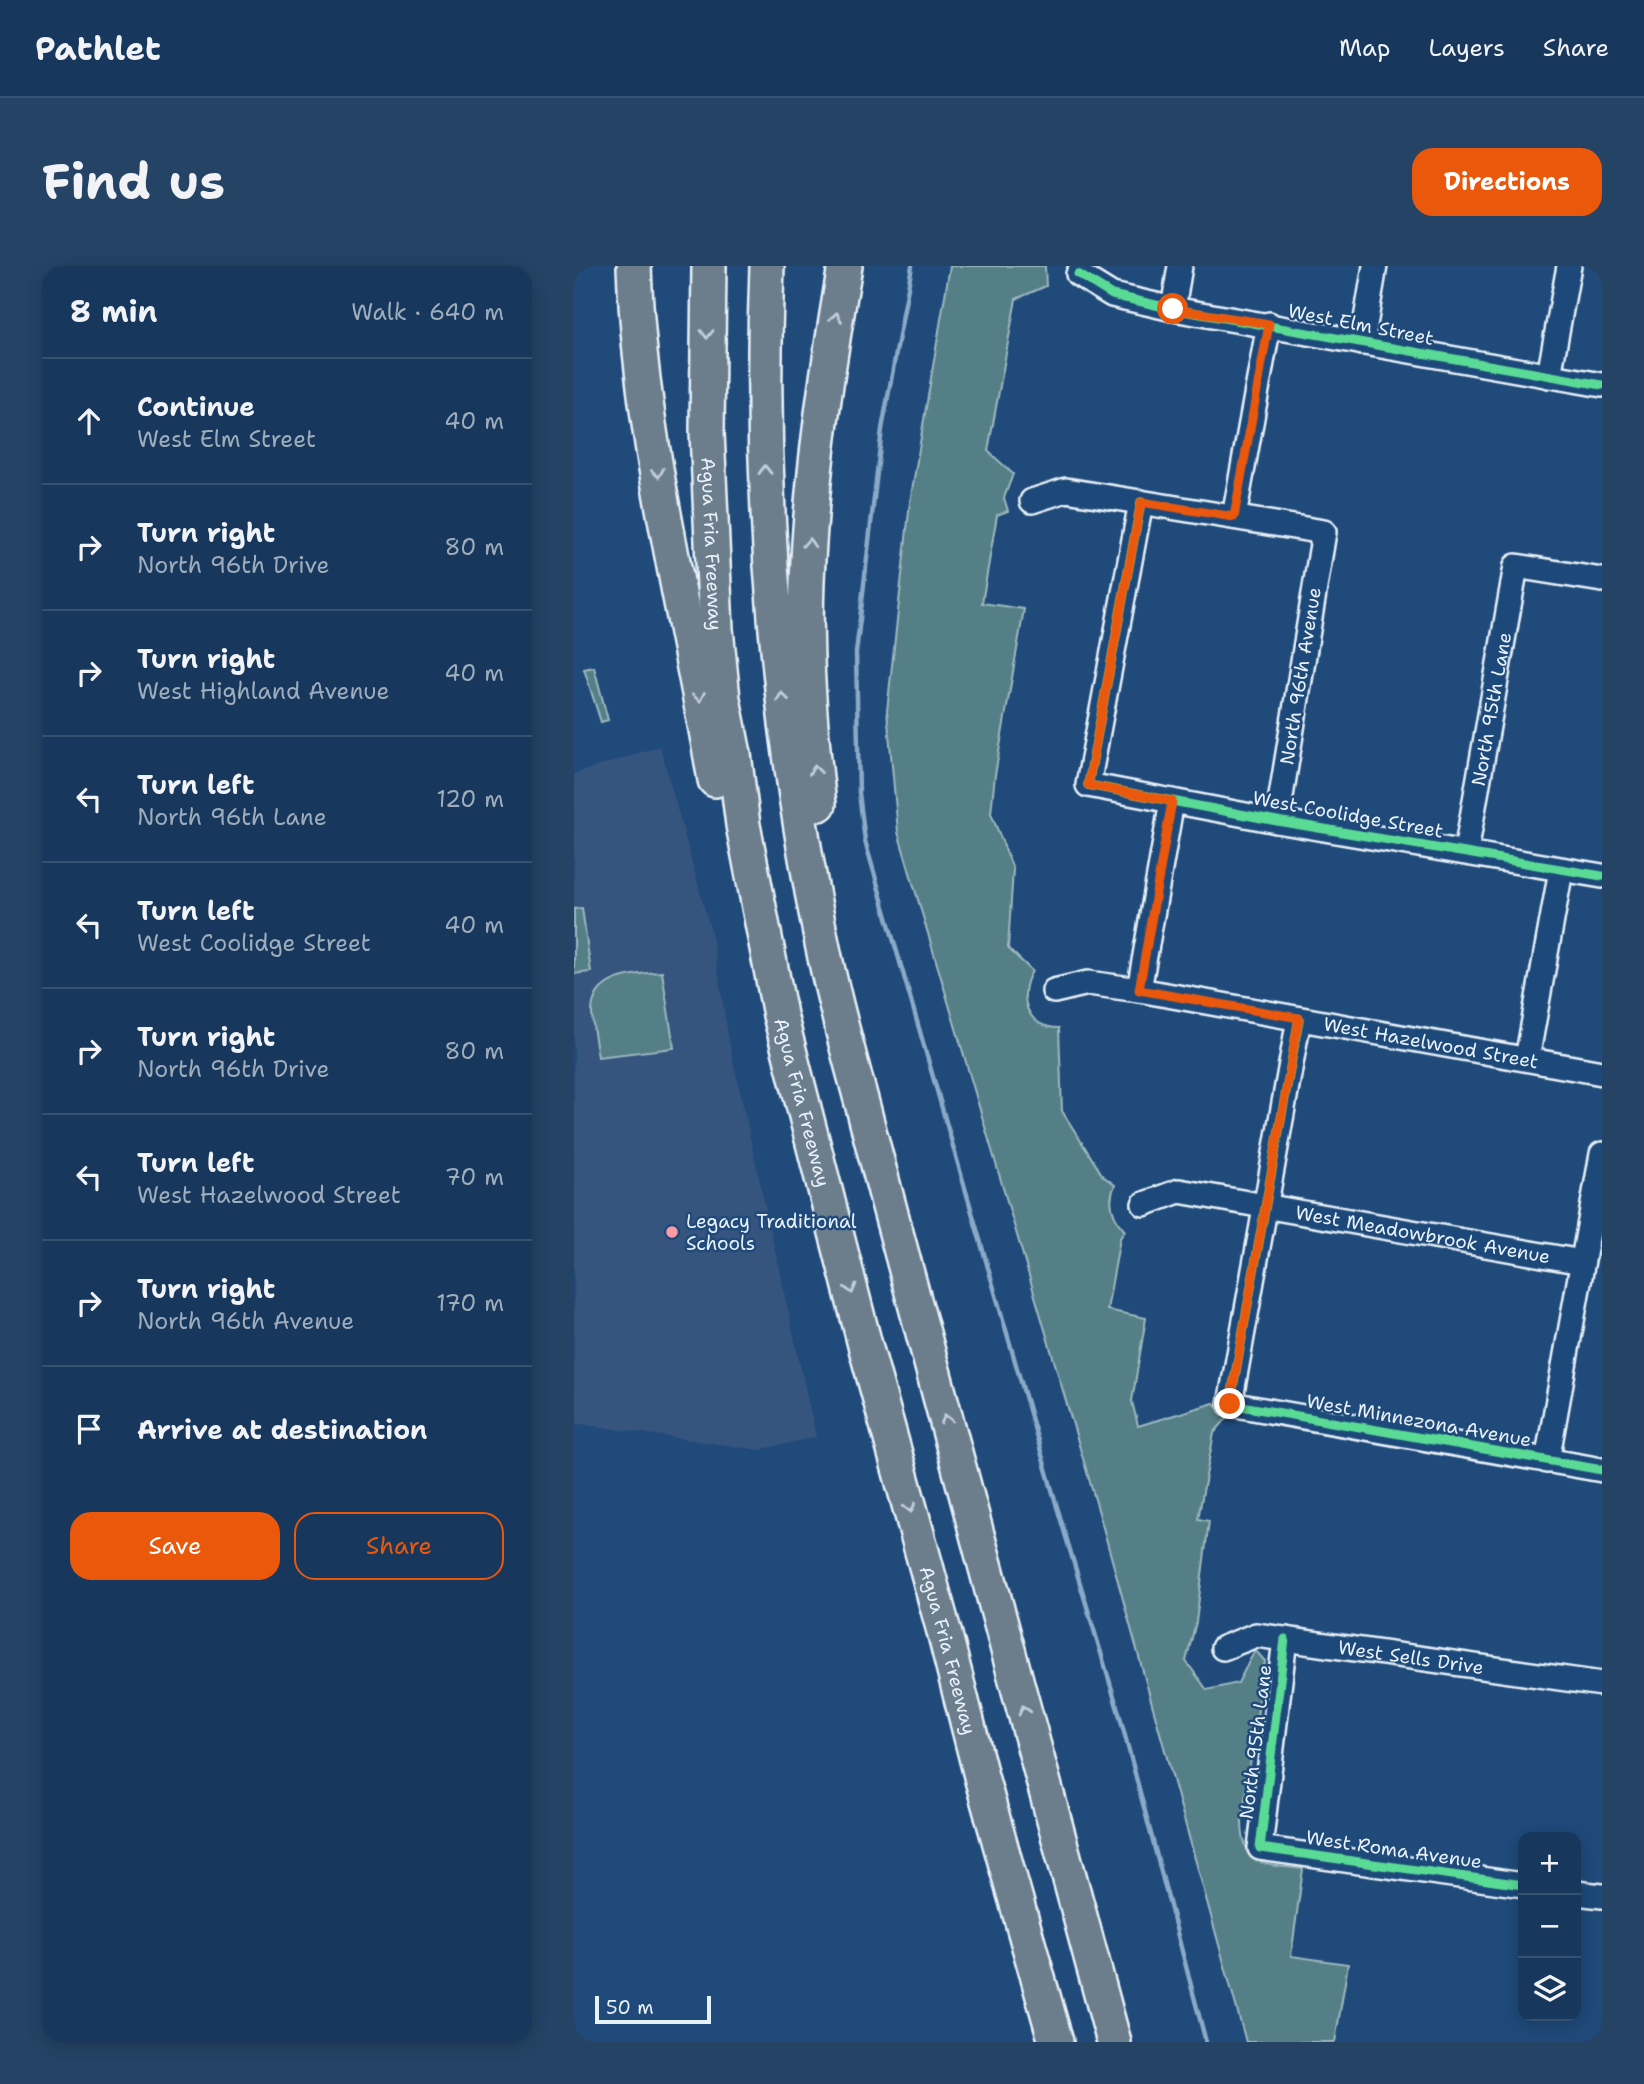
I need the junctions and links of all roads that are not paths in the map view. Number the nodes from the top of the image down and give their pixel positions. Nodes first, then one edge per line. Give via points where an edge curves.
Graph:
1 (634, 266) edge
2 (709, 266) edge
3 (767, 266) edge
4 (845, 266) edge
5 (1181, 266) edge
6 (1375, 266) edge
7 (1569, 266) edge
8 (1078, 274) dead end
9 (1173, 309) junction
10 (1269, 324) junction
11 (1362, 343) junction
12 (1549, 376) junction
13 (1602, 385) edge
14 (1032, 500) dead end
15 (1141, 502) junction
16 (1234, 517) junction
17 (1602, 580) edge
18 (1172, 801) junction
19 (1277, 821) junction
20 (1466, 852) junction
21 (1561, 870) junction
22 (1602, 876) edge
23 (1139, 990) junction
24 (1054, 991) dead end
25 (1299, 1018) junction
26 (1527, 1059) junction
27 (1602, 1073) edge
28 (1602, 1154) edge
29 (821, 1175) junction
30 (880, 1175) junction
31 (1144, 1204) dead end
32 (1265, 1207) junction
33 (1582, 1262) junction
34 (1547, 1461) junction
35 (1602, 1470) edge
36 (1285, 1639) junction
37 (1223, 1648) dead end
38 (1602, 1684) edge
39 (1042, 1776) junction
40 (982, 1780) junction
41 (1260, 1848) joint
42 (1518, 1884) edge
43 (1581, 1893) edge
44 (1602, 1896) edge
45 (1036, 2042) edge
46 (1056, 2042) edge
47 (1114, 2042) edge
48 (1131, 2042) edge

1 -> 29 highway via 643,378 659,483 758,1009 785,1111
2 -> 29 highway, Agua Fria Freeway via 707,444 723,699 780,1015
30 -> 3 highway via 823,951 786,732 766,507
30 -> 4 highway via 876,1098 833,894 810,715 810,529 823,398
5 - 9 street
6 - 11 street
7 - 12 street
8 - 9 street, West Elm Street via 1112,295
9 - 10 street, West Elm Street
10 - 11 street, West Elm Street
10 - 16 street
11 - 12 street, West Elm Street
12 - 13 street, West Elm Street
14 - 15 street via 1066,490
15 - 16 street
15 - 18 street, West Coolidge Street via 1088,785
16 - 19 street, North 96th Avenue via 1324,531
17 - 20 street, North 95th Lane via 1516,566
18 - 19 street, West Coolidge Street
18 - 23 street
19 - 20 street, West Coolidge Street
20 - 21 street, West Coolidge Street
21 - 22 street, West Coolidge Street
21 - 26 street
23 - 24 street, West Hazelwood Street via 1088,983
23 - 25 street, West Hazelwood Street
25 - 26 street, West Hazelwood Street
25 - 32 street
26 - 27 street, West Hazelwood Street
28 - 33 street
29 -> 40 highway, Agua Fria Freeway
39 -> 30 highway
31 - 32 street, West Meadowbrook Avenue via 1179,1191
32 - 33 street, West Meadowbrook Avenue
32 - 34 street, West Minnezona Avenue via 1230,1404
33 - 34 street
34 - 35 street, West Minnezona Avenue
36 - 37 street, West Sells Drive via 1256,1635
36 - 38 street, West Sells Drive
36 - 41 street, North 95th Lane
39 - 47 highway
39 - 48 highway via 1082,1870
40 - 45 highway via 992,1886
40 - 46 highway, Agua Fria Freeway
41 - 42 street, West Roma Avenue
43 - 44 street

